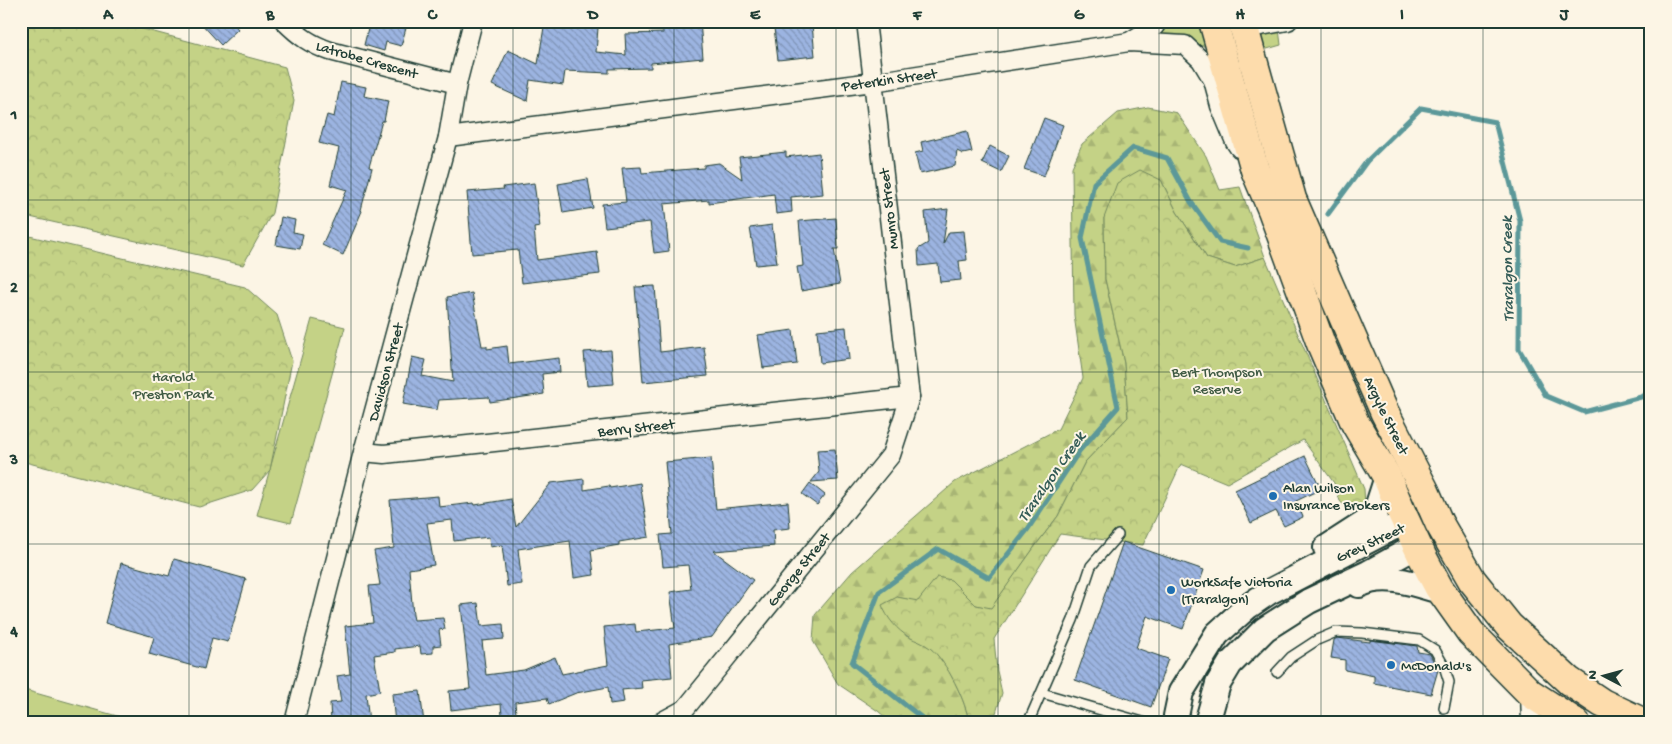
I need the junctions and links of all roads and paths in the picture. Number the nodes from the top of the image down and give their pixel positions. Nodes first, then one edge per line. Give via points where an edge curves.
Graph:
1 (284, 21) edge
2 (473, 21) edge
3 (866, 21) edge
4 (1157, 21) edge
5 (1288, 21) edge
6 (1243, 25) edge
7 (1213, 26) edge
8 (1129, 42) junction
9 (873, 82) junction
10 (457, 84) junction
11 (448, 137) junction
12 (1255, 170) junction
13 (1282, 205) junction
14 (910, 397) junction
15 (363, 452) junction
16 (1387, 477) junction
17 (1439, 522) junction
18 (1118, 535) dead end
19 (1412, 535) junction
20 (1269, 592) junction
21 (1442, 592) junction
22 (1484, 594) junction
23 (1247, 607) junction
24 (1265, 629) junction
25 (1277, 672) dead end
26 (1042, 693) junction
27 (1530, 694) junction
28 (1444, 708) dead end
29 (1172, 719) edge
30 (1568, 721) edge
31 (294, 723) edge
32 (659, 723) edge
33 (1028, 723) edge
34 (1146, 723) edge
35 (1206, 723) edge
36 (1531, 723) edge
37 (1644, 723) edge

1 - 10 street, Latrobe Crescent via 311,44 330,51
2 - 10 street, Davidson Street
3 - 9 street, Munro Street
4 - 8 street via 1155,26
5 - 6 street
6 - 7 highway
6 - 13 highway, Argyle Street
7 - 12 highway, Argyle Street
8 - 9 street, Peterkin Street
8 - 12 street, Peterkin Street via 1185,45 1201,60 1213,80 1234,142
9 - 11 street, Peterkin Street
9 - 14 street, Munro Street
10 - 11 street, Davidson Street
11 - 15 street, Davidson Street
12 - 13 highway, Argyle Street
13 - 16 highway, Argyle Street via 1321,344 1355,424
13 - 17 highway, Argyle Street via 1348,330
14 - 15 street, Berry Street via 384,454
14 - 32 street, George Street via 891,455 685,709
15 - 31 street, Davidson Street
16 - 19 highway, Argyle Street
16 - 20 main road via 1374,518 1273,582
17 - 19 highway, Grey Street
17 - 22 highway, Argyle Street via 1472,580
18 - 26 lane via 1091,566 1073,620
19 - 20 main road, Grey Street via 1392,528
19 - 21 highway, Argyle Street
19 - 24 main road, Grey Street via 1368,573 1309,601
20 - 23 main road, Grey Street
21 - 24 main road via 1411,583 1374,579
21 - 27 highway, Argyle Street via 1471,633
22 - 30 highway via 1493,619 1508,645 1558,690 1568,706
22 - 37 highway, Argyle Street via 1509,626 1569,681 1602,703
23 - 24 main road
23 - 29 main road, Grey Street via 1217,634 1181,692
24 - 35 main road, Grey Street via 1230,664 1218,684
25 - 28 lane via 1291,657 1336,632 1418,640 1435,650 1444,666 1449,682
26 - 33 lane
26 - 34 lane
27 - 30 highway, Argyle Street
27 - 36 street
29 - 35 main road via 1190,713

